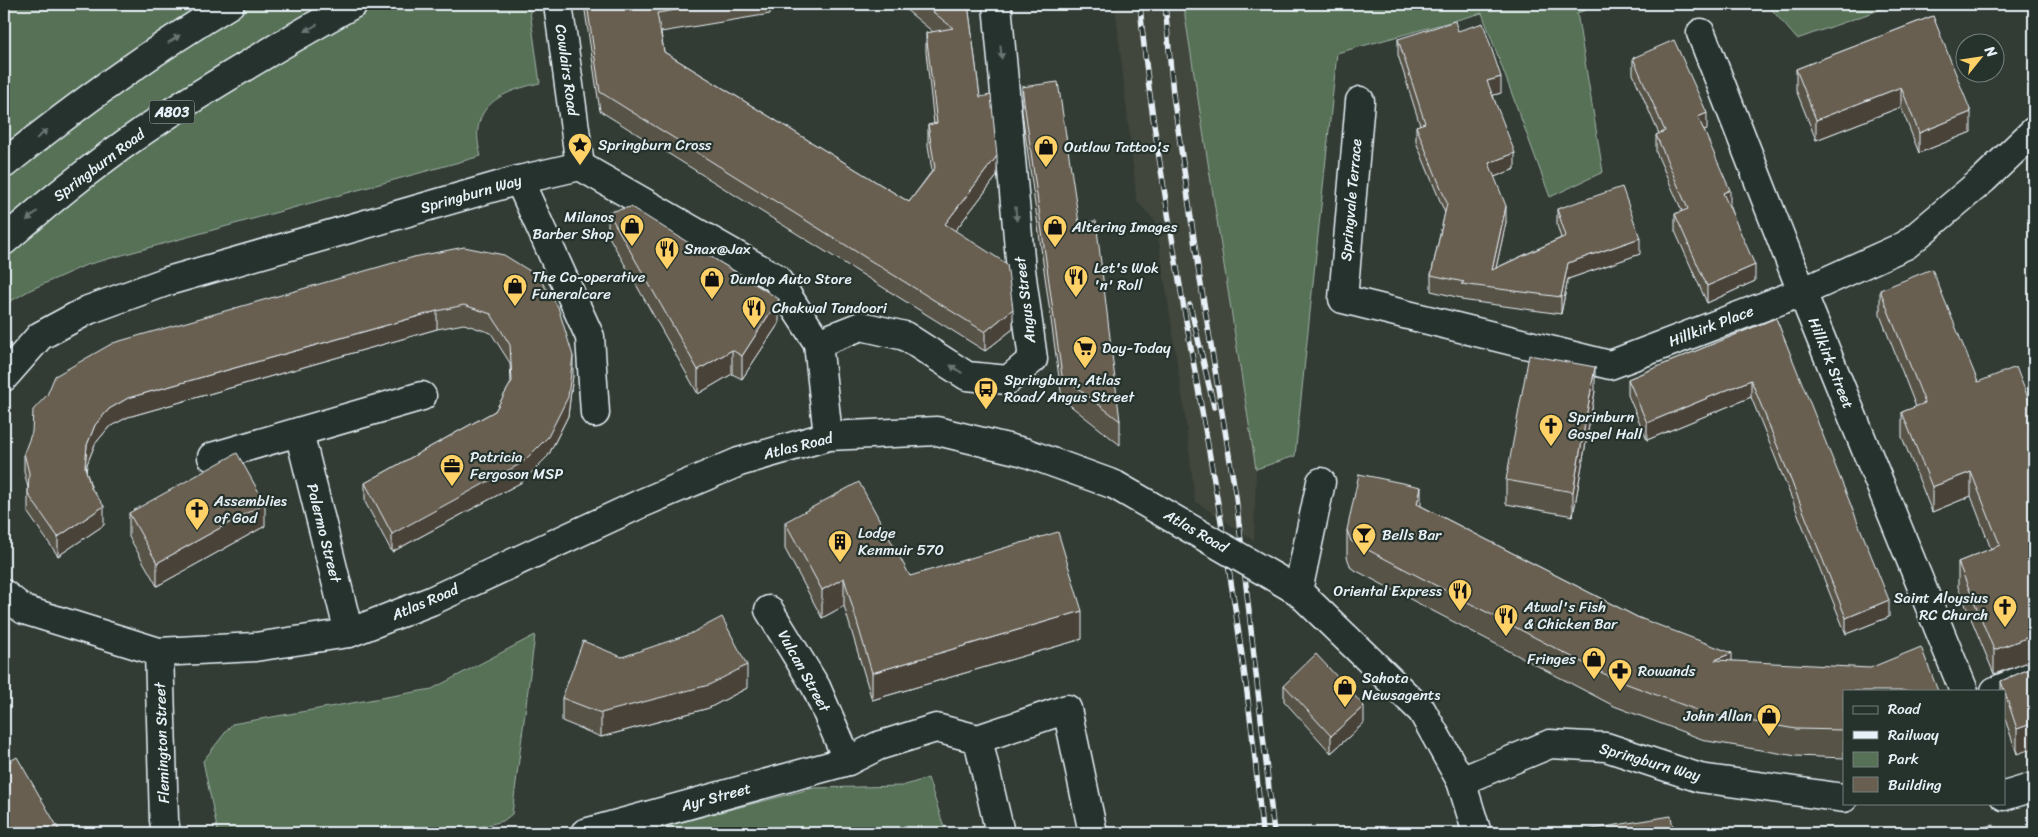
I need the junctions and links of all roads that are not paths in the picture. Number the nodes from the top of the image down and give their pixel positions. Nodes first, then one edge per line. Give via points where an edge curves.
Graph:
1 (230, 4) edge
2 (353, 4) edge
3 (558, 4) edge
4 (997, 4) edge
5 (1701, 33) dead end
6 (1360, 101) dead end
7 (2034, 131) edge
8 (4, 164) edge
9 (580, 166) junction
10 (519, 180) junction
11 (4, 241) edge
12 (1802, 292) junction
13 (1343, 299) joint
14 (818, 342) junction
15 (4, 377) edge
16 (422, 396) dead end
17 (595, 413) dead end
18 (299, 432) junction
19 (828, 436) junction
20 (212, 457) dead end
21 (1321, 482) dead end
22 (1298, 591) junction
23 (4, 594) edge
24 (769, 610) dead end
25 (349, 633) junction
26 (159, 652) junction
27 (2034, 675) edge
28 (1964, 690) edge
29 (1997, 690) edge
30 (978, 739) junction
31 (848, 761) junction
32 (1461, 780) junction
33 (2034, 787) edge
34 (2006, 795) edge
35 (1843, 798) edge
36 (166, 833) edge
37 (584, 833) edge
38 (1000, 833) edge
39 (1093, 833) edge
40 (1477, 833) edge

8 -> 1 street via 136,64
2 -> 11 street, Springburn Road / A803 via 163,117 99,162
3 - 9 street, Cowlairs Road
4 -> 14 street, Angus Street via 1032,359 1008,380 967,376 905,336 861,326
5 - 12 street, Hillkirk Street
6 - 13 street, Springvale Terrace
7 - 12 street, Hillkirk Place via 1984,179 1906,245
9 - 10 street, Springburn Way
9 - 14 street via 776,278
10 - 15 street, Springburn Way via 168,281 88,310 40,336
10 - 17 street via 590,336
12 - 13 street, Hillkirk Place via 1610,365
12 - 28 street, Hillkirk Street
14 - 19 street
16 - 18 street
18 - 20 street
18 - 25 street, Palermo Street
19 - 22 street, Atlas Road, bridge via 936,431 1024,452 1115,485
19 - 25 street, Atlas Road via 739,462 430,601
21 - 22 street
22 - 32 street, Atlas Road via 1422,711
23 - 26 street, Atlas Road via 24,610
24 - 31 street, Vulcan Street via 816,687
25 - 26 street, Atlas Road via 255,647
26 - 36 street, Flemington Street
27 - 29 street
30 - 31 street, Ayr Street via 936,728 878,746
30 - 38 street
30 - 39 street via 1067,709
31 - 37 street, Ayr Street
32 - 35 street, Springburn Way via 1550,744 1606,747 1700,778
32 - 40 street, Atlas Road
33 - 34 street

